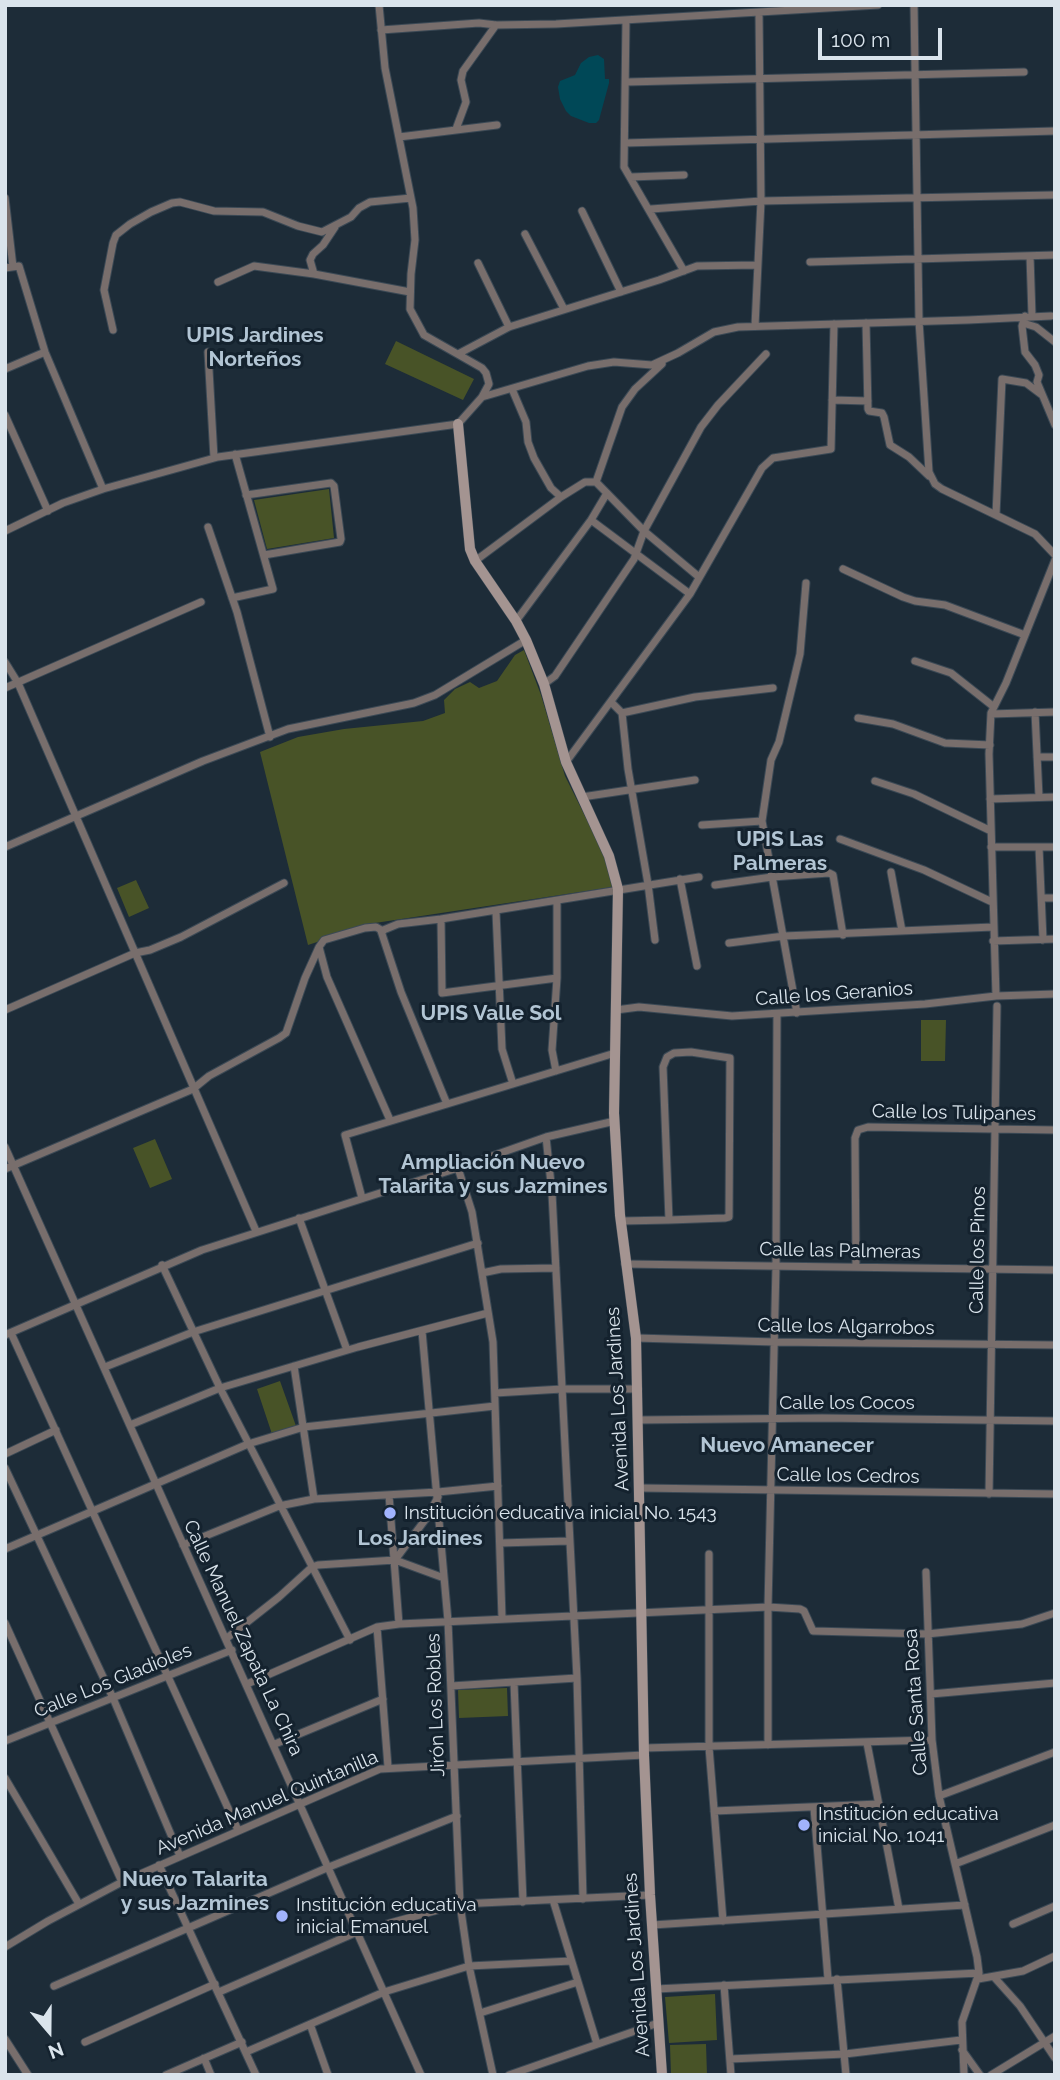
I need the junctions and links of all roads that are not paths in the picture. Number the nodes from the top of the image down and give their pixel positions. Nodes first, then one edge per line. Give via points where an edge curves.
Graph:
1 (379, 5) edge
2 (878, 5) edge
3 (914, 5) edge
4 (759, 13) junction
5 (626, 20) junction
6 (496, 25) junction
7 (381, 30) junction
8 (1024, 72) dead end
9 (915, 75) junction
10 (760, 78) junction
11 (627, 82) junction
12 (497, 125) dead end
13 (456, 129) junction
14 (1055, 131) edge
15 (916, 134) junction
16 (399, 137) junction
17 (759, 140) junction
18 (625, 143) junction
19 (684, 175) dead end
20 (631, 177) junction
21 (1053, 195) edge
22 (411, 198) junction
23 (917, 199) junction
24 (5, 201) edge
25 (761, 201) junction
26 (651, 209) junction
27 (582, 211) dead end
28 (336, 227) junction
29 (525, 234) dead end
30 (1055, 255) edge
31 (1030, 256) junction
32 (918, 260) junction
33 (810, 262) dead end
34 (478, 263) dead end
35 (757, 265) junction
36 (9, 268) edge
37 (684, 271) junction
38 (314, 274) junction
39 (218, 282) dead end
40 (410, 292) junction
41 (621, 292) junction
42 (564, 309) junction
43 (1051, 316) dead end
44 (1027, 318) junction
45 (919, 321) junction
46 (866, 323) junction
47 (834, 324) junction
48 (755, 326) junction
49 (509, 327) junction
50 (113, 330) dead end
51 (1055, 342) edge
52 (45, 352) junction
53 (208, 352) dead end
54 (678, 353) junction
55 (458, 354) junction
56 (766, 354) dead end
57 (5, 369) edge
58 (512, 389) junction
59 (1042, 396) junction
60 (482, 397) junction
61 (832, 400) junction
62 (868, 401) junction
63 (5, 415) edge
64 (458, 424) junction
65 (1055, 425) edge
66 (235, 454) junction
67 (214, 458) junction
68 (931, 479) junction
69 (596, 482) junction
70 (103, 489) junction
71 (607, 493) junction
72 (247, 495) junction
73 (561, 498) junction
74 (48, 511) junction
75 (996, 515) junction
76 (591, 520) junction
77 (208, 527) dead end
78 (5, 531) edge
79 (644, 531) junction
80 (637, 553) junction
81 (264, 555) junction
82 (1055, 558) edge
83 (475, 561) junction
84 (843, 569) dead end
85 (699, 577) junction
86 (1055, 578) edge
87 (806, 583) dead end
88 (1045, 583) junction
89 (690, 594) junction
90 (232, 598) junction
91 (201, 602) dead end
92 (516, 621) junction
93 (1025, 635) junction
94 (526, 640) junction
95 (915, 661) dead end
96 (5, 662) edge
97 (18, 683) junction
98 (544, 684) junction
99 (5, 688) edge
100 (774, 688) dead end
101 (611, 702) junction
102 (993, 711) junction
103 (1035, 712) junction
104 (1055, 712) edge
105 (622, 713) junction
106 (858, 718) dead end
107 (270, 737) junction
108 (990, 746) junction
109 (1037, 757) junction
110 (1055, 757) edge
111 (566, 762) junction
112 (695, 780) dead end
113 (875, 780) dead end
114 (632, 789) junction
115 (582, 797) junction
116 (1039, 797) junction
117 (1055, 797) edge
118 (990, 799) junction
119 (76, 815) junction
120 (762, 821) junction
121 (702, 825) dead end
122 (991, 831) junction
123 (840, 839) dead end
124 (5, 847) edge
125 (991, 847) junction
126 (1040, 847) junction
127 (1055, 847) edge
128 (891, 872) dead end
129 (699, 877) dead end
130 (772, 877) junction
131 (680, 879) junction
132 (284, 883) dead end
133 (648, 884) junction
134 (715, 885) dead end
135 (618, 889) junction
136 (1042, 898) junction
137 (1055, 898) edge
138 (557, 901) junction
139 (992, 902) junction
140 (496, 912) junction
141 (441, 919) junction
142 (993, 926) junction
143 (383, 931) junction
144 (902, 932) junction
145 (843, 934) junction
146 (784, 936) junction
147 (1055, 939) edge
148 (655, 940) dead end
149 (1043, 940) junction
150 (993, 941) junction
151 (729, 943) dead end
152 (319, 947) junction
153 (135, 953) junction
154 (697, 965) dead end
155 (557, 978) junction
156 (500, 986) junction
157 (1055, 994) edge
158 (996, 996) junction
159 (997, 1006) dead end
160 (5, 1010) edge
161 (616, 1010) junction
162 (797, 1013) junction
163 (777, 1014) junction
164 (615, 1053) junction
165 (556, 1071) junction
166 (513, 1084) junction
167 (193, 1089) junction
168 (447, 1104) junction
169 (390, 1120) junction
170 (615, 1121) junction
171 (996, 1130) junction
172 (1055, 1130) edge
173 (546, 1137) junction
174 (5, 1147) edge
175 (14, 1166) junction
176 (458, 1168) junction
177 (5, 1169) edge
178 (362, 1198) junction
179 (299, 1217) junction
180 (670, 1220) junction
181 (621, 1221) junction
182 (256, 1231) junction
183 (478, 1243) junction
184 (625, 1264) junction
185 (162, 1265) junction
186 (776, 1266) junction
187 (856, 1267) junction
188 (556, 1268) junction
189 (993, 1268) junction
190 (1055, 1270) edge
191 (482, 1273) junction
192 (325, 1291) junction
193 (75, 1304) junction
194 (488, 1312) junction
195 (422, 1331) junction
196 (193, 1332) junction
197 (8, 1334) edge
198 (636, 1338) junction
199 (775, 1342) junction
200 (992, 1345) junction
201 (1055, 1345) edge
202 (347, 1350) junction
203 (294, 1366) junction
204 (104, 1367) junction
205 (220, 1388) junction
206 (562, 1389) junction
207 (638, 1389) junction
208 (495, 1394) junction
209 (495, 1406) junction
210 (430, 1414) junction
211 (773, 1418) junction
212 (991, 1419) junction
213 (639, 1420) junction
214 (1055, 1420) edge
215 (130, 1425) junction
216 (304, 1427) junction
217 (56, 1430) junction
218 (248, 1444) junction
219 (5, 1454) edge
220 (5, 1468) edge
221 (155, 1484) junction
222 (498, 1486) junction
223 (640, 1488) junction
224 (772, 1490) junction
225 (1055, 1493) edge
226 (438, 1494) junction
227 (989, 1494) junction
228 (389, 1495) junction
229 (314, 1499) junction
230 (279, 1506) junction
231 (92, 1511) junction
232 (37, 1535) junction
233 (569, 1541) junction
234 (499, 1543) junction
235 (183, 1545) junction
236 (5, 1549) edge
237 (709, 1554) dead end
238 (396, 1560) junction
239 (312, 1567) junction
240 (926, 1572) dead end
241 (444, 1578) junction
242 (768, 1607) junction
243 (708, 1609) junction
244 (642, 1612) junction
245 (1055, 1613) edge
246 (573, 1614) junction
247 (502, 1618) junction
248 (448, 1620) junction
249 (5, 1623) edge
250 (399, 1624) junction
251 (377, 1627) junction
252 (927, 1634) junction
253 (227, 1638) junction
254 (350, 1640) junction
255 (232, 1650) junction
256 (169, 1675) junction
257 (578, 1678) junction
258 (514, 1683) junction
259 (247, 1684) junction
260 (451, 1686) junction
261 (1054, 1686) edge
262 (931, 1694) junction
263 (113, 1699) junction
264 (383, 1699) junction
265 (52, 1723) junction
266 (932, 1740) junction
267 (5, 1741) edge
268 (867, 1743) junction
269 (275, 1744) junction
270 (768, 1745) junction
271 (709, 1747) junction
272 (644, 1751) junction
273 (1055, 1752) edge
274 (580, 1758) junction
275 (519, 1760) junction
276 (454, 1763) junction
277 (388, 1767) junction
278 (5, 1778) edge
279 (939, 1796) junction
280 (300, 1803) junction
281 (879, 1804) junction
282 (814, 1808) junction
283 (714, 1811) junction
284 (457, 1816) junction
285 (1055, 1825) edge
286 (238, 1830) junction
287 (180, 1856) junction
288 (955, 1864) junction
289 (159, 1865) junction
290 (328, 1867) junction
291 (122, 1882) junction
292 (650, 1895) junction
293 (583, 1899) junction
294 (553, 1900) junction
295 (523, 1902) junction
296 (79, 1904) junction
297 (460, 1904) junction
298 (965, 1905) junction
299 (1055, 1906) edge
300 (899, 1909) junction
301 (824, 1914) junction
302 (723, 1921) junction
303 (1013, 1924) dead end
304 (652, 1925) junction
305 (190, 1929) junction
306 (357, 1932) junction
307 (5, 1947) edge
308 (1055, 1956) edge
309 (571, 1961) junction
310 (470, 1966) junction
311 (979, 1976) junction
312 (995, 1977) junction
313 (832, 1979) junction
314 (578, 1982) junction
315 (724, 1985) junction
316 (54, 1986) dead end
317 (217, 1988) junction
318 (656, 1989) junction
319 (384, 1992) junction
320 (480, 2013) junction
321 (658, 2023) junction
322 (310, 2024) junction
323 (1055, 2036) edge
324 (5, 2039) edge
325 (961, 2040) junction
326 (85, 2042) dead end
327 (242, 2042) junction
328 (1044, 2042) junction
329 (597, 2044) junction
330 (962, 2050) junction
331 (246, 2052) junction
332 (845, 2054) junction
333 (204, 2058) junction
334 (1055, 2058) edge
335 (730, 2059) junction
336 (28, 2075) edge
337 (166, 2075) edge
338 (211, 2075) edge
339 (256, 2075) edge
340 (328, 2075) edge
341 (421, 2075) edge
342 (493, 2075) edge
343 (509, 2075) edge
344 (662, 2075) edge
345 (731, 2075) edge
346 (846, 2075) edge
347 (964, 2075) edge
348 (980, 2075) edge
349 (991, 2075) edge

1 - 7 street
2 - 4 street
3 - 9 street
4 - 5 street
4 - 10 street
5 - 6 street
5 - 11 street
6 - 7 street
6 - 13 street via 463,71 466,102
7 - 16 street
8 - 9 street
9 - 10 street
9 - 15 street
10 - 11 street
10 - 17 street
11 - 18 street
12 - 13 street
13 - 16 street
14 - 15 street
15 - 17 street
15 - 23 street
16 - 22 street
17 - 18 street
17 - 25 street
18 - 20 street via 624,167
19 - 20 street
20 - 26 street
21 - 23 street
22 - 28 street via 370,202
22 - 40 street via 415,240
23 - 25 street
23 - 32 street
24 - 36 street
25 - 26 street
25 - 35 street
26 - 37 street
27 - 41 street
28 - 38 street via 313,254
28 - 50 street via 322,232 263,212 214,211 180,202 151,212 130,223 113,243 104,290
29 - 42 street
30 - 31 street
31 - 32 street
31 - 44 street
32 - 33 street
32 - 45 street
34 - 49 street
35 - 37 street via 697,266
35 - 48 street
36 - 52 street via 19,266
37 - 41 street
38 - 39 street via 254,266
38 - 40 street
40 - 55 street via 410,309 424,335
41 - 42 street
42 - 49 street
43 - 44 street
44 - 45 street
44 - 51 street
44 - 59 street via 1022,341 1039,376
45 - 46 street
45 - 68 street
46 - 47 street
46 - 62 street
47 - 48 street
47 - 61 street
48 - 54 street via 713,332
49 - 55 street
52 - 57 street
52 - 70 street
53 - 67 street
54 - 58 street via 652,365 614,362 587,366
54 - 69 street via 625,400
55 - 60 street via 486,373 489,384
56 - 79 street via 710,414
58 - 60 street
58 - 73 street via 534,458
59 - 65 street
59 - 75 street via 1026,383 1002,379
60 - 64 street
61 - 62 street
61 - 85 street via 831,449 773,457 750,486
62 - 68 street via 869,411 884,416 890,444
63 - 74 street
64 - 66 street
64 - 83 street via 468,535
66 - 67 street
66 - 72 street
67 - 70 street
68 - 75 street
69 - 71 street
69 - 73 street via 585,482
70 - 74 street
71 - 76 street
71 - 79 street
72 - 81 street
72 - 81 street via 334,485 340,542
73 - 83 street
74 - 78 street
75 - 82 street via 1035,534
76 - 80 street
76 - 92 street
77 - 90 street
79 - 80 street
79 - 85 street
80 - 89 street
80 - 98 street via 555,676
81 - 90 street via 273,589
82 - 88 street
83 - 92 street, Avenida Los Jardines
84 - 93 street via 903,597 945,605
85 - 89 street
86 - 88 street
87 - 120 street via 800,654 771,760
88 - 93 street
89 - 101 street
90 - 107 street
91 - 97 street
92 - 94 street, Avenida Los Jardines
93 - 102 street
94 - 98 street, Avenida Los Jardines
94 - 107 street via 414,703 288,729
95 - 102 street via 951,673
96 - 97 street
97 - 99 street
97 - 119 street
98 - 111 street, Avenida Los Jardines
100 - 105 street via 695,697
101 - 105 street
101 - 111 street
102 - 103 street
102 - 108 street
103 - 104 street
103 - 109 street
105 - 114 street
106 - 108 street via 893,724 945,743
107 - 119 street
108 - 118 street
109 - 110 street
109 - 116 street
111 - 115 street, Avenida Los Jardines
112 - 114 street
113 - 122 street
114 - 115 street
114 - 133 street
115 - 135 street, Avenida Los Jardines via 609,856
116 - 117 street
116 - 118 street
118 - 122 street
119 - 124 street
119 - 153 street
120 - 121 street
120 - 130 street
122 - 125 street
123 - 139 street
125 - 126 street
125 - 139 street
126 - 127 street
126 - 136 street
128 - 144 street
129 - 131 street
130 - 134 street
130 - 145 street via 834,875
130 - 146 street
131 - 133 street
131 - 154 street
132 - 153 street via 181,937
133 - 135 street
133 - 148 street
135 - 138 street
135 - 161 street, Avenida Los Jardines
136 - 137 street
136 - 149 street
138 - 140 street
138 - 155 street
139 - 142 street
140 - 141 street
140 - 156 street
141 - 143 street via 398,924
141 - 156 street via 442,993
142 - 144 street
142 - 150 street
143 - 152 street via 365,928 324,940
143 - 168 street via 401,992
144 - 145 street
145 - 146 street
146 - 151 street
146 - 162 street
147 - 149 street
149 - 150 street
150 - 158 street
152 - 167 street via 286,1032
152 - 169 street via 327,976
153 - 160 street
153 - 167 street
155 - 156 street
155 - 165 street via 552,1050
156 - 166 street via 502,1049
157 - 158 street, Calle los Geranios
158 - 162 street, Calle los Geranios
159 - 171 street, Calle los Pinos
161 - 163 street, Calle los Geranios via 639,1007 732,1016
161 - 164 street, Avenida Los Jardines
162 - 163 street, Calle los Geranios
163 - 186 street
164 - 165 street
164 - 170 street, Avenida Los Jardines
165 - 166 street
166 - 168 street
167 - 175 street
167 - 182 street
168 - 169 street
169 - 178 street via 345,1135
170 - 173 street
170 - 181 street, Avenida Los Jardines
171 - 172 street, Calle los Tulipanes
171 - 187 street, Calle los Tulipanes via 858,1130
171 - 189 street, Calle los Pinos
173 - 176 street
173 - 188 street
174 - 175 street, Calle Manuel Zapata La Chira
175 - 177 street
175 - 193 street, Calle Manuel Zapata La Chira
176 - 178 street
176 - 183 street
178 - 179 street
179 - 182 street
179 - 192 street
180 - 180 street via 729,1217 730,1058 674,1053 663,1067
180 - 181 street
181 - 184 street, Avenida Los Jardines
182 - 185 street
183 - 191 street
183 - 192 street
184 - 186 street, Calle las Palmeras
184 - 198 street, Avenida Los Jardines
185 - 193 street
185 - 196 street
186 - 187 street, Calle las Palmeras
186 - 199 street
187 - 189 street, Calle las Palmeras
188 - 191 street
188 - 206 street
189 - 190 street, Calle las Palmeras
189 - 200 street, Calle los Pinos
191 - 194 street
192 - 196 street
192 - 202 street
193 - 197 street
193 - 204 street, Calle Manuel Zapata La Chira
194 - 195 street
194 - 208 street
195 - 202 street
195 - 210 street, Jirón Los Robles
196 - 204 street
196 - 205 street
197 - 217 street
198 - 199 street, Calle los Algarrobos
198 - 207 street, Avenida Los Jardines
199 - 200 street, Calle los Algarrobos
199 - 211 street
200 - 201 street, Calle los Algarrobos
200 - 212 street, Calle los Pinos
202 - 203 street
203 - 205 street
203 - 216 street
204 - 215 street, Calle Manuel Zapata La Chira
205 - 215 street
205 - 218 street
206 - 207 street
206 - 208 street
206 - 233 street
207 - 213 street, Avenida Los Jardines
208 - 209 street
209 - 210 street
209 - 222 street
210 - 216 street
210 - 226 street, Jirón Los Robles
211 - 212 street, Calle los Cocos
211 - 213 street, Calle los Cocos
211 - 224 street
212 - 214 street, Calle los Cocos
212 - 227 street, Calle los Pinos
213 - 223 street, Avenida Los Jardines
215 - 221 street, Calle Manuel Zapata La Chira
216 - 218 street
216 - 229 street
217 - 219 street
217 - 231 street
218 - 221 street
218 - 230 street
220 - 232 street
221 - 231 street
221 - 235 street, Calle Manuel Zapata La Chira
222 - 226 street
222 - 234 street
223 - 224 street, Calle los Cedros
223 - 244 street, Avenida Los Jardines
224 - 227 street, Calle los Cedros
224 - 242 street
225 - 227 street, Calle los Cedros
226 - 228 street
226 - 238 street
226 - 241 street, Jirón Los Robles
228 - 229 street
228 - 238 street
229 - 230 street
230 - 235 street
230 - 239 street
231 - 232 street
231 - 256 street
232 - 236 street
232 - 263 street
233 - 234 street
233 - 246 street
234 - 247 street
235 - 253 street, Calle Manuel Zapata La Chira
237 - 243 street
238 - 239 street
238 - 241 street
238 - 250 street
239 - 253 street
239 - 254 street
240 - 252 street, Calle Santa Rosa
241 - 248 street, Jirón Los Robles
242 - 243 street
242 - 252 street via 804,1611 813,1631
242 - 270 street
243 - 244 street
243 - 271 street
244 - 246 street
244 - 272 street, Avenida Los Jardines
245 - 252 street via 1022,1625
246 - 247 street
246 - 257 street
247 - 248 street
248 - 250 street
248 - 260 street, Jirón Los Robles
249 - 265 street
250 - 251 street
251 - 254 street
251 - 264 street
252 - 262 street, Calle Santa Rosa
253 - 255 street, Calle Manuel Zapata La Chira
254 - 259 street
255 - 256 street, Calle Los Gladioles
255 - 259 street, Calle Manuel Zapata La Chira
256 - 263 street, Calle Los Gladioles
256 - 286 street
257 - 258 street
257 - 274 street
258 - 260 street
258 - 275 street
259 - 269 street, Calle Manuel Zapata La Chira
260 - 276 street, Jirón Los Robles
261 - 262 street
262 - 266 street, Calle Santa Rosa
263 - 265 street, Calle Los Gladioles
263 - 287 street
264 - 269 street
264 - 277 street
265 - 267 street, Calle Los Gladioles
265 - 291 street
266 - 268 street, Avenida Manuel Quintanilla
266 - 279 street, Calle Santa Rosa
268 - 270 street, Avenida Manuel Quintanilla
268 - 281 street
269 - 280 street, Calle Manuel Zapata La Chira
270 - 271 street, Avenida Manuel Quintanilla
271 - 272 street, Avenida Manuel Quintanilla
271 - 283 street
272 - 274 street, Avenida Manuel Quintanilla
272 - 292 street, Avenida Los Jardines
273 - 279 street
274 - 275 street, Avenida Manuel Quintanilla
274 - 293 street
275 - 276 street, Avenida Manuel Quintanilla
275 - 295 street
276 - 277 street, Avenida Manuel Quintanilla
276 - 284 street, Jirón Los Robles
277 - 280 street, Avenida Manuel Quintanilla
278 - 296 street
279 - 288 street, Calle Santa Rosa
280 - 286 street, Avenida Manuel Quintanilla
280 - 290 street, Calle Manuel Zapata La Chira
281 - 282 street
281 - 300 street
282 - 283 street
282 - 301 street
283 - 302 street
284 - 290 street
284 - 297 street, Jirón Los Robles
285 - 288 street
286 - 287 street, Avenida Manuel Quintanilla
287 - 289 street, Avenida Manuel Quintanilla
288 - 298 street, Calle Santa Rosa
289 - 291 street, Avenida Manuel Quintanilla
289 - 305 street
290 - 305 street
290 - 306 street, Calle Manuel Zapata La Chira
291 - 296 street, Avenida Manuel Quintanilla
292 - 293 street
292 - 304 street, Avenida Los Jardines
293 - 294 street
294 - 295 street
294 - 309 street
295 - 297 street
296 - 307 street, Avenida Manuel Quintanilla
297 - 306 street
297 - 310 street, Jirón Los Robles
298 - 300 street
298 - 311 street, Calle Santa Rosa
299 - 303 street
300 - 301 street
301 - 302 street
301 - 313 street
302 - 304 street
304 - 318 street, Avenida Los Jardines
305 - 316 street
305 - 317 street
306 - 317 street
306 - 319 street, Calle Manuel Zapata La Chira
308 - 312 street via 1023,1971
309 - 310 street
309 - 314 street
310 - 319 street
310 - 320 street, Jirón Los Robles
311 - 312 street
311 - 313 street
311 - 325 street via 964,2012
312 - 328 street
313 - 315 street
313 - 332 street
314 - 320 street
314 - 329 street
315 - 318 street
315 - 335 street
317 - 326 street
317 - 327 street
318 - 321 street, Avenida Los Jardines
319 - 322 street
319 - 341 street, Calle Manuel Zapata La Chira
320 - 342 street, Jirón Los Robles
321 - 329 street
321 - 344 street, Avenida Los Jardines
322 - 331 street
322 - 340 street
323 - 328 street
324 - 336 street
325 - 330 street
325 - 332 street
327 - 331 street
327 - 333 street
328 - 334 street
328 - 349 street
329 - 343 street
330 - 347 street
330 - 348 street
331 - 339 street
332 - 335 street
332 - 346 street
333 - 337 street
333 - 338 street
335 - 345 street

